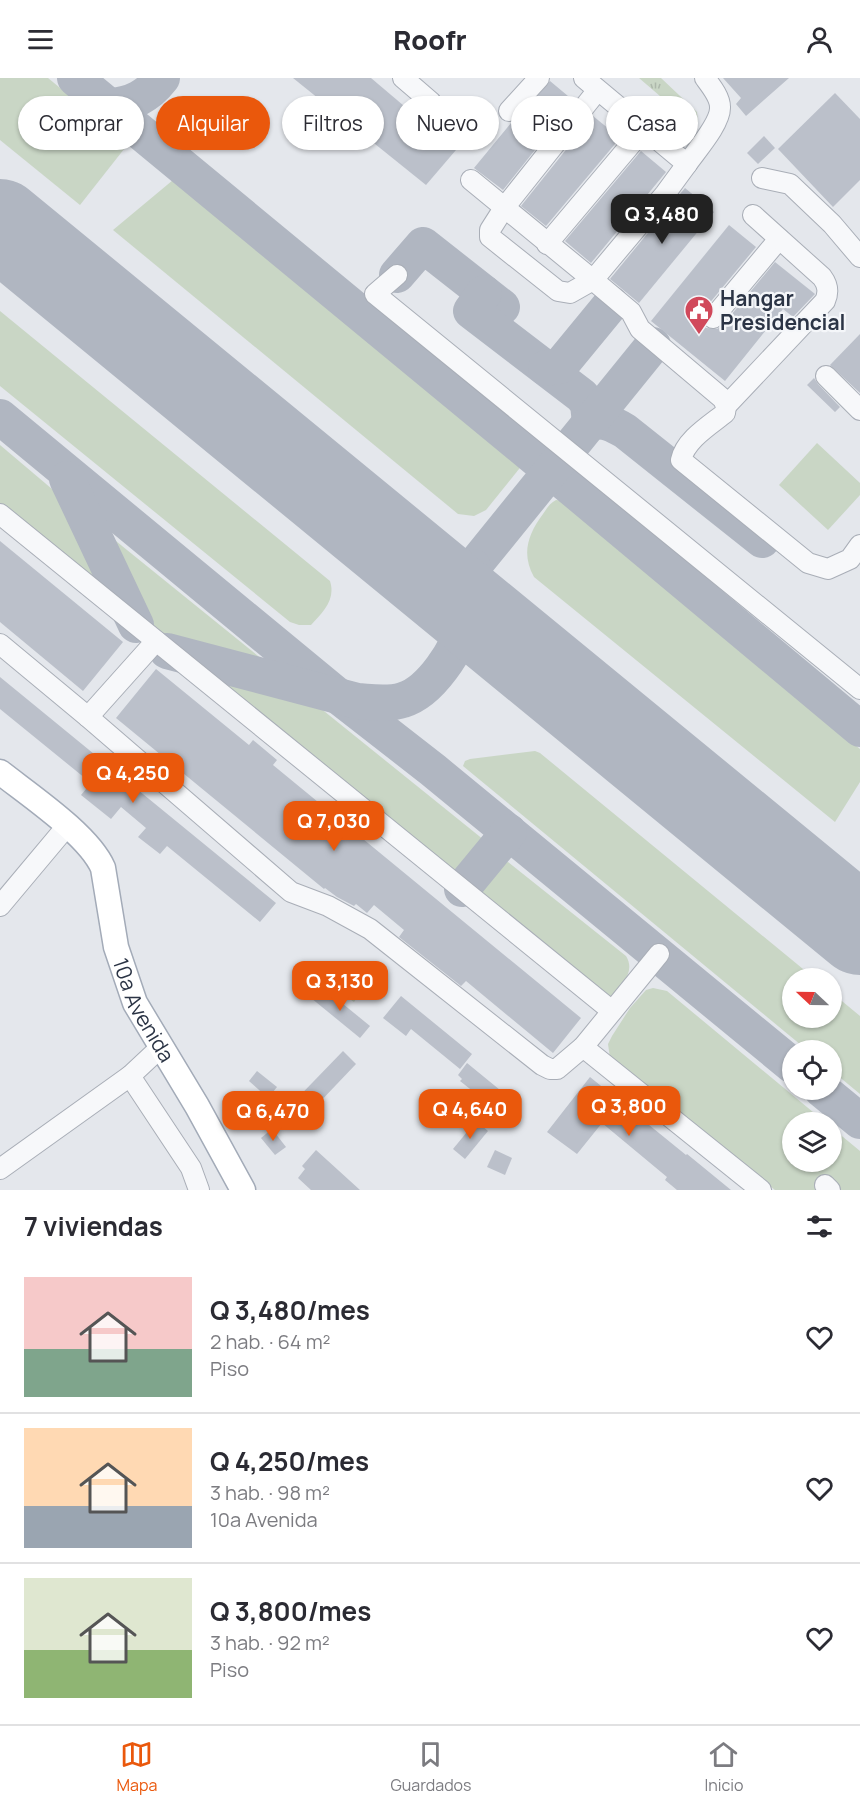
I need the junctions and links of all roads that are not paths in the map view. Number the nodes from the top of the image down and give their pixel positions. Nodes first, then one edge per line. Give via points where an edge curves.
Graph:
1 (402, 78) edge
2 (538, 78) edge
3 (705, 78) edge
4 (590, 85) edge
5 (424, 96) edge
6 (606, 98) edge
7 (509, 111) dead end
8 (627, 150) edge
9 (669, 150) edge
10 (687, 164) junction
11 (762, 178) dead end
12 (471, 180) dead end
13 (504, 208) junction
14 (753, 215) dead end
15 (780, 239) junction
16 (547, 244) junction
17 (860, 257) edge
18 (397, 275) dead end
19 (593, 280) junction
20 (713, 318) dead end
21 (826, 376) dead end
22 (726, 406) junction
23 (860, 410) edge
24 (0, 514) edge
25 (860, 545) edge
26 (156, 641) junction
27 (0, 644) edge
28 (860, 689) edge
29 (88, 717) junction
30 (0, 772) edge
31 (67, 826) junction
32 (0, 906) edge
33 (658, 954) dead end
34 (612, 1011) junction
35 (161, 1047) junction
36 (583, 1047) junction
37 (130, 1076) junction
38 (0, 1169) edge
39 (199, 1190) edge
40 (243, 1190) edge
41 (761, 1190) edge

1 - 5 street
2 - 7 street
3 - 10 street via 720,105 719,115
4 - 6 street
4 - 13 street
8 - 16 street
9 - 10 street
10 - 19 street
11 - 17 street via 790,184
12 - 13 street
13 - 16 street
13 - 19 street via 490,230 493,241 563,293
14 - 15 street
15 - 20 street
15 - 22 street via 822,277 828,295
16 - 19 street
18 - 28 street via 375,294
19 - 22 street via 631,312 640,328 723,399
21 - 23 street
22 - 25 street via 725,413 701,432 681,460 808,563 828,569 850,559
24 - 26 street
26 - 29 street
26 - 34 street
27 - 29 street
29 - 36 street via 291,892 328,906 370,929 542,1065 557,1069
30 - 31 main road, 10a Avenida
31 - 32 street
31 - 35 main road, 10a Avenida via 99,858 116,947 135,1003
33 - 34 street
34 - 36 street
35 - 37 street
35 - 40 main road, 10a Avenida
36 - 41 street
37 - 38 street
37 - 39 street via 190,1168

